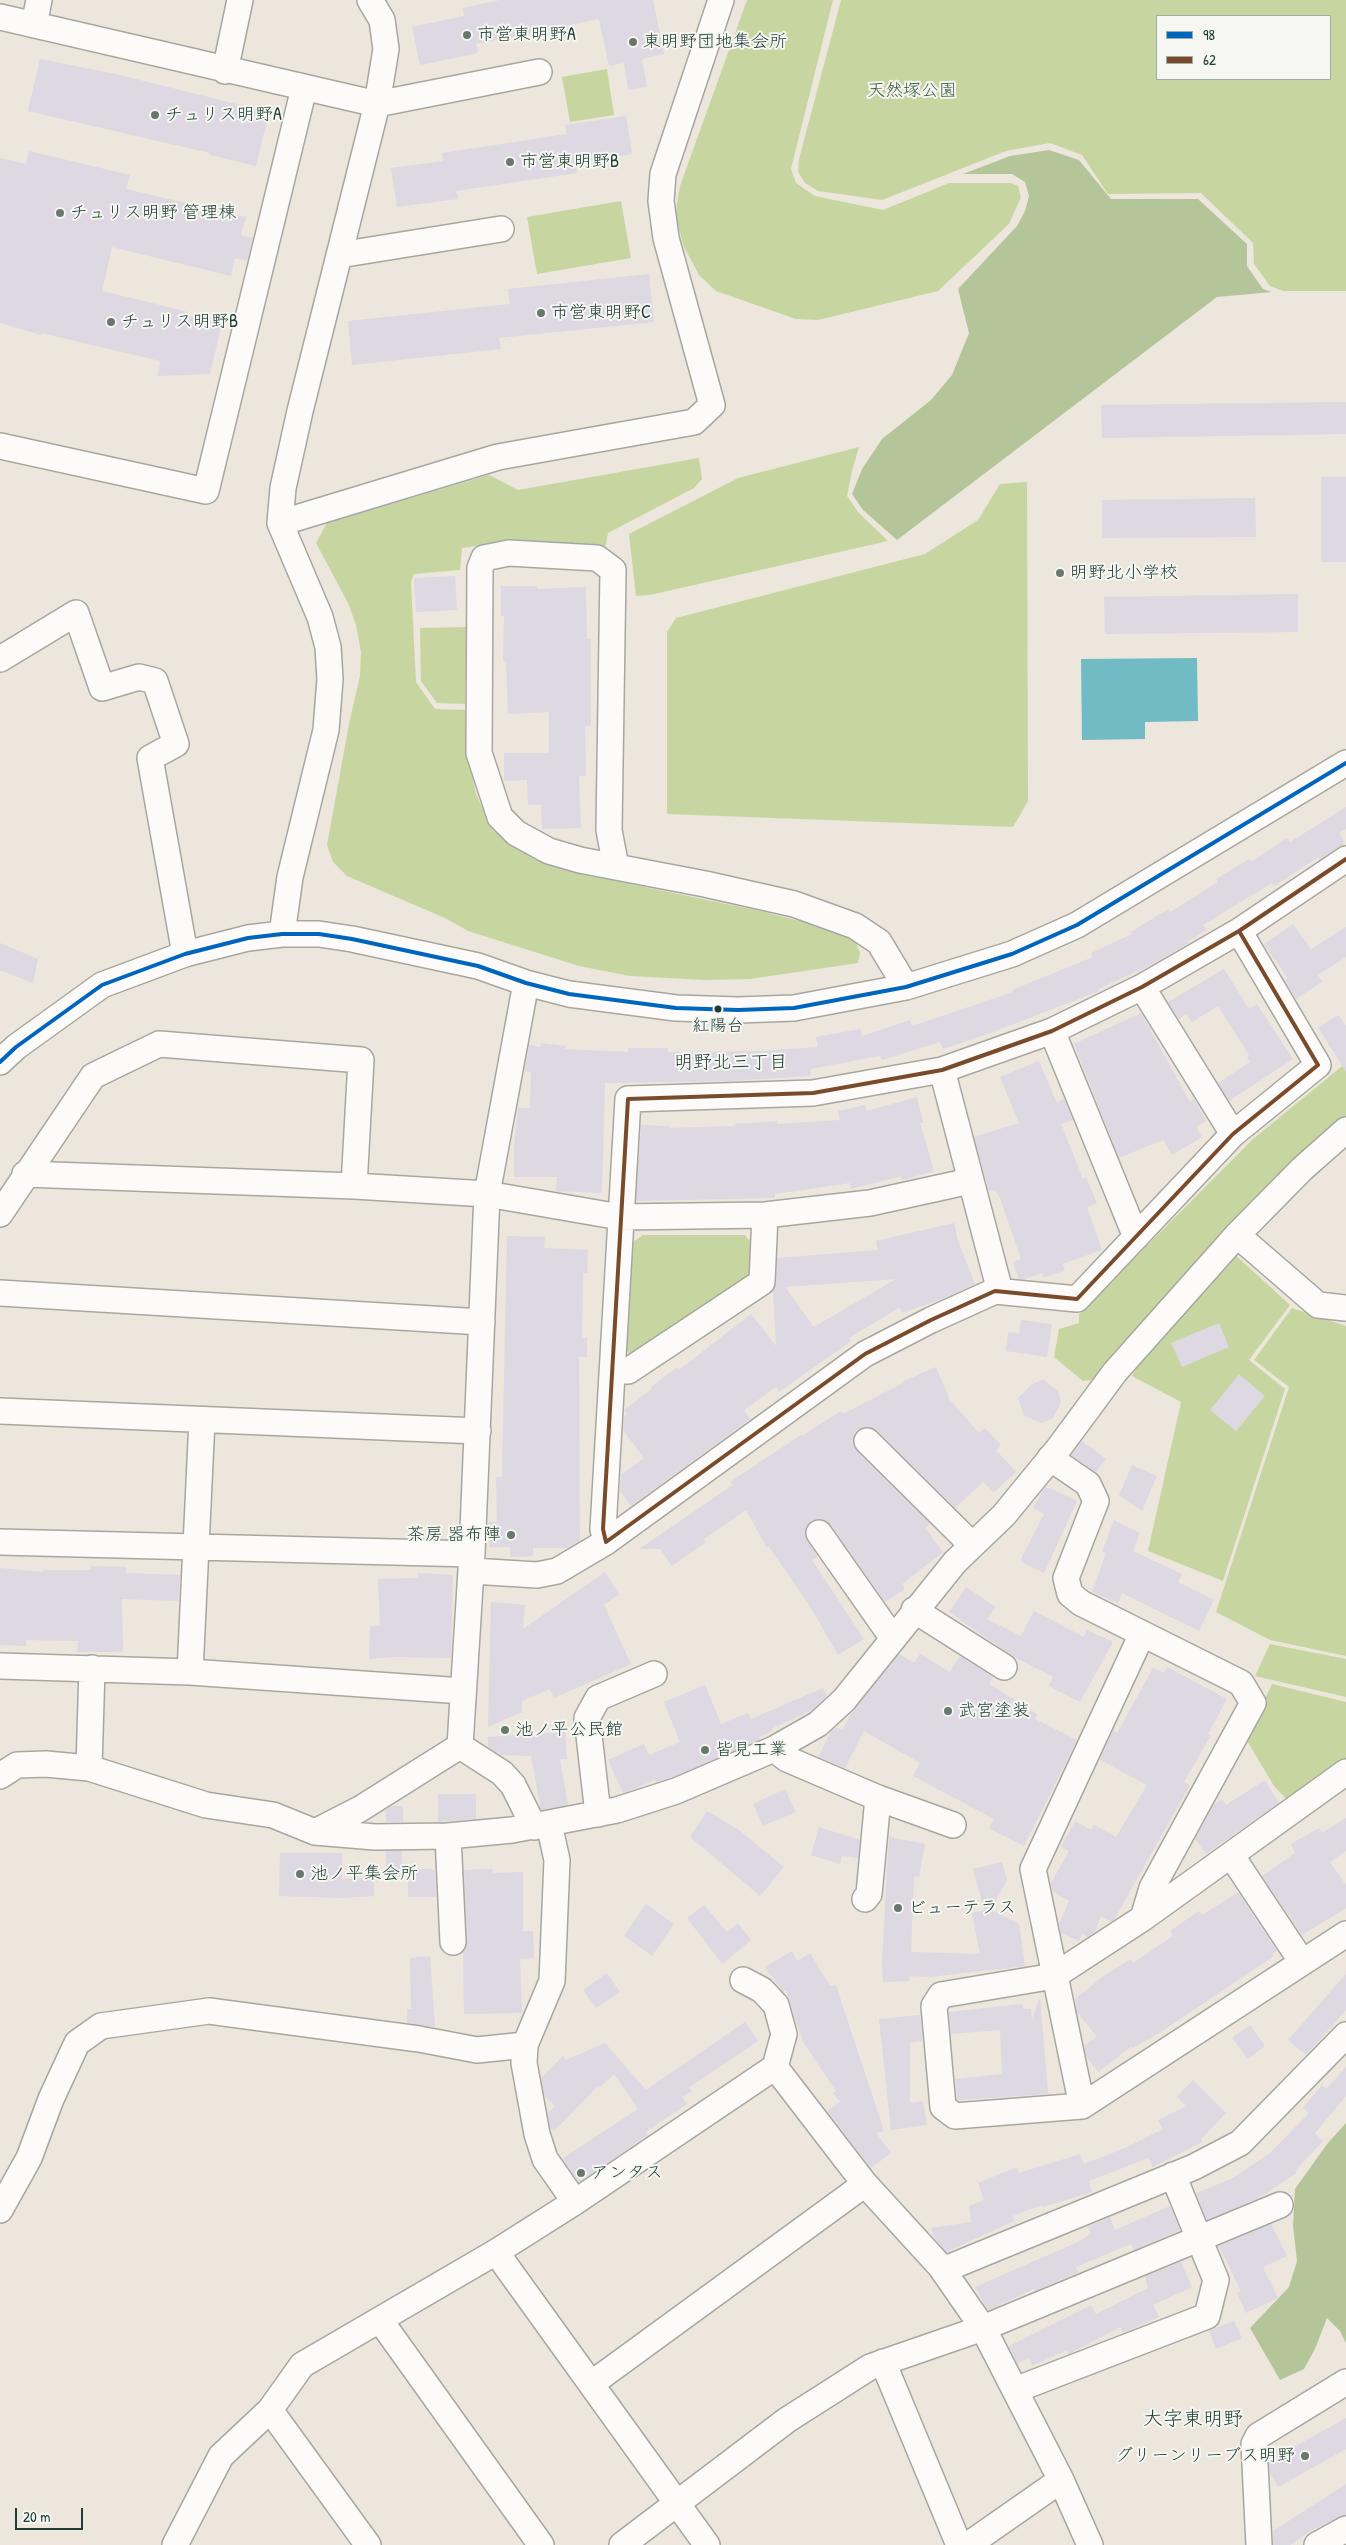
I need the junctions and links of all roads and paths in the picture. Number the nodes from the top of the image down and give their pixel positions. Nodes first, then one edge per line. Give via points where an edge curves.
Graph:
1 (39, 0) edge
2 (240, 0) edge
3 (370, 0) edge
4 (721, 0) edge
5 (0, 17) edge
6 (34, 25) junction
7 (225, 70) junction
8 (539, 72) dead end
9 (304, 88) junction
10 (377, 104) junction
11 (501, 228) dead end
12 (339, 255) junction
13 (0, 446) edge
14 (280, 523) junction
15 (0, 659) edge
16 (1346, 763) edge
17 (1346, 859) edge
18 (616, 867) junction
19 (1239, 932) junction
20 (282, 934) junction
21 (186, 954) junction
22 (526, 983) junction
23 (906, 987) junction
24 (1142, 987) junction
25 (1052, 1031) junction
26 (0, 1062) edge
27 (942, 1070) junction
28 (1346, 1130) edge
29 (1233, 1134) junction
30 (25, 1174) junction
31 (970, 1181) junction
32 (354, 1186) junction
33 (487, 1194) junction
34 (0, 1214) edge
35 (765, 1215) junction
36 (620, 1217) junction
37 (1237, 1235) junction
38 (1136, 1237) junction
39 (1000, 1291) junction
40 (0, 1292) edge
41 (1346, 1308) edge
42 (482, 1322) junction
43 (612, 1370) junction
44 (0, 1411) edge
45 (202, 1420) junction
46 (478, 1431) junction
47 (867, 1441) dead end
48 (1050, 1458) junction
49 (819, 1532) dead end
50 (0, 1542) edge
51 (606, 1542) junction
52 (971, 1544) junction
53 (196, 1547) junction
54 (472, 1562) junction
55 (914, 1610) junction
56 (1142, 1634) junction
57 (892, 1637) junction
58 (0, 1666) edge
59 (1004, 1667) dead end
60 (92, 1668) junction
61 (190, 1672) junction
62 (654, 1674) dead end
63 (463, 1691) junction
64 (460, 1746) junction
65 (774, 1749) junction
66 (89, 1768) junction
67 (1346, 1772) edge
68 (0, 1776) edge
69 (878, 1798) junction
70 (598, 1814) junction
71 (541, 1825) junction
72 (953, 1825) dead end
73 (315, 1832) junction
74 (448, 1836) junction
75 (1230, 1855) junction
76 (865, 1899) dead end
77 (1143, 1918) junction
78 (1346, 1934) edge
79 (453, 1942) dead end
80 (1302, 1962) junction
81 (1054, 1976) junction
82 (743, 1980) dead end
83 (1346, 2035) edge
84 (525, 2045) junction
85 (775, 2067) junction
86 (1082, 2106) junction
87 (1173, 2175) junction
88 (865, 2184) junction
89 (575, 2202) junction
90 (1280, 2205) dead end
91 (0, 2210) edge
92 (1193, 2241) junction
93 (496, 2252) junction
94 (944, 2270) junction
95 (380, 2320) junction
96 (990, 2326) junction
97 (883, 2362) junction
98 (1346, 2382) edge
99 (591, 2384) junction
100 (1015, 2390) junction
101 (270, 2410) junction
102 (1061, 2480) junction
103 (678, 2504) junction
104 (1346, 2529) edge
105 (175, 2545) edge
106 (366, 2545) edge
107 (540, 2545) edge
108 (622, 2545) edge
109 (707, 2545) edge
110 (958, 2545) edge
111 (968, 2545) edge
112 (1090, 2545) edge
113 (1259, 2545) edge
114 (1316, 2545) edge

1 - 6 street
2 - 7 street
3 - 10 street via 382,20 386,50
4 - 14 street via 663,174 661,201 666,238 712,404 694,422 498,457
5 - 6 street
6 - 7 street
7 - 9 street
8 - 10 street
9 - 10 street
9 - 13 street via 206,491
10 - 12 street
11 - 12 street
12 - 14 street via 283,488
14 - 20 street via 320,617 328,647 330,679 326,730 290,877
15 - 21 street via 76,612 102,688 139,677 155,681 176,744 150,758
16 - 23 street via 1077,925 1012,954
17 - 19 street
18 - 18 street via 609,830 612,570 597,558 509,553 484,558 480,568 479,753 500,817 516,833 549,851
18 - 23 street via 794,904 855,926 879,942
19 - 24 street
19 - 29 street via 1318,1065
20 - 21 street via 248,938
20 - 22 street via 319,934 352,939 478,966
21 - 26 street via 102,985
22 - 23 street via 617,1002 738,1010 794,1008
22 - 33 street
24 - 25 street
24 - 29 street
25 - 27 street
25 - 38 street
27 - 31 street
27 - 36 street via 813,1093 628,1099
28 - 37 street
29 - 38 street
30 - 32 street
30 - 32 street via 93,1076 159,1044 361,1060
30 - 34 street
31 - 35 street via 870,1204
31 - 39 street
32 - 33 street
33 - 36 street
33 - 42 street
35 - 36 street
35 - 43 street via 762,1282 628,1371
36 - 43 street
37 - 41 street via 1318,1305
37 - 48 street via 1115,1372
38 - 39 street via 1077,1299
39 - 51 street via 930,1320 865,1354
40 - 42 street
42 - 46 street
43 - 51 street via 603,1529
44 - 45 street
45 - 46 street
45 - 53 street
46 - 54 street
47 - 52 street
48 - 52 street via 1004,1514
48 - 56 street via 1088,1484 1096,1501 1066,1578 1070,1594 1081,1603
49 - 57 street
50 - 53 street
51 - 54 street via 557,1570 537,1575
52 - 55 street
53 - 54 street
53 - 61 street
54 - 63 street
55 - 57 street
55 - 59 street
56 - 77 street via 1241,1683 1253,1703 1152,1888
56 - 81 street via 1033,1869
57 - 65 street via 844,1700 818,1724
58 - 60 street
60 - 61 street
60 - 66 street
61 - 63 street
62 - 70 street via 598,1698 587,1718
63 - 64 street
64 - 71 street via 502,1773
64 - 73 street via 360,1809
65 - 69 street via 787,1759
65 - 70 street via 676,1791
66 - 68 street via 17,1765
66 - 73 street via 206,1805 273,1815
67 - 75 street
69 - 72 street
69 - 76 street via 869,1894
70 - 71 street
71 - 74 street
71 - 84 street via 557,1860 552,1980
73 - 74 street via 376,1837
74 - 79 street
75 - 77 street
75 - 80 street
77 - 81 street
78 - 80 street
80 - 86 street
81 - 86 street
81 - 86 street via 941,1995 934,2006 943,2107 955,2116
82 - 85 street via 762,1990 776,2005 784,2034
83 - 87 street via 1240,2143
84 - 89 street via 526,2087 537,2134 545,2159
84 - 91 street via 477,2050 419,2039 209,2011 101,2026 77,2043 50,2099 29,2158
85 - 88 street
85 - 89 street
87 - 92 street
87 - 94 street
88 - 94 street
88 - 99 street
89 - 93 street
90 - 92 street
92 - 96 street
92 - 100 street via 1216,2280 1208,2316
93 - 95 street
93 - 99 street
94 - 96 street
95 - 101 street via 302,2365
95 - 107 street
96 - 97 street
96 - 100 street
97 - 103 street via 787,2420
97 - 110 street
98 - 113 street via 1258,2436 1254,2444
99 - 103 street
100 - 102 street
101 - 105 street via 221,2456
101 - 106 street
102 - 111 street
102 - 112 street
103 - 108 street
103 - 109 street
104 - 114 street

